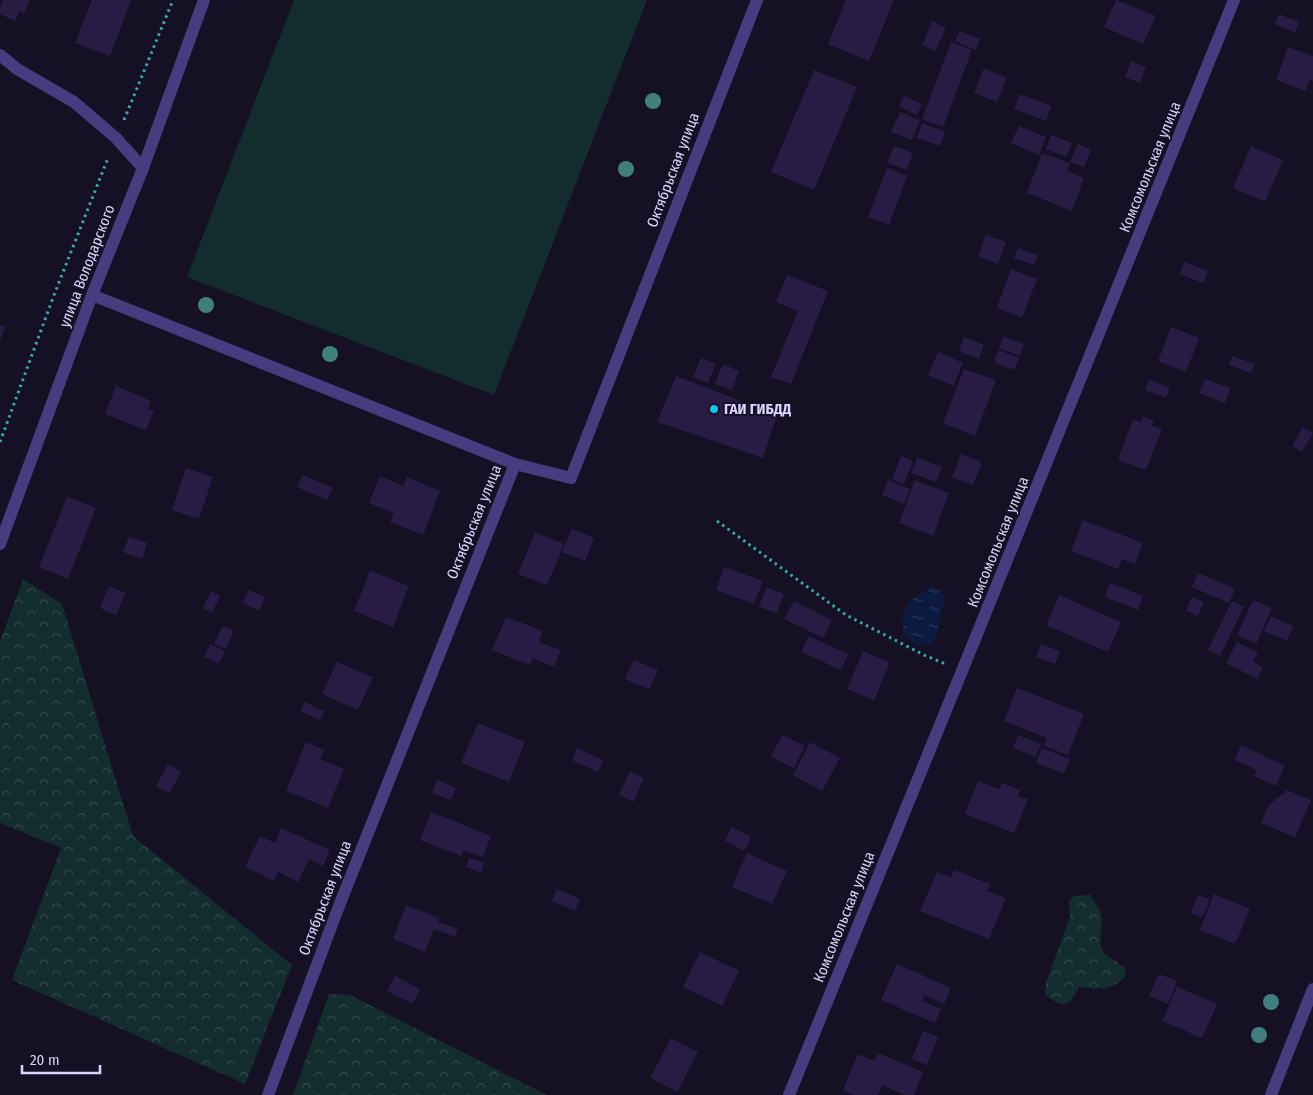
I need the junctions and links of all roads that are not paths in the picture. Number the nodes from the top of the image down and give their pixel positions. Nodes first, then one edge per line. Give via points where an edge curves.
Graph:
1 (204, 0) edge
2 (757, 0) edge
3 (1234, 0) edge
4 (0, 55) edge
5 (143, 168) junction
6 (92, 295) junction
7 (515, 464) junction
8 (0, 544) edge
9 (1313, 989) edge
10 (268, 1095) edge
11 (788, 1095) edge
12 (1271, 1095) edge

1 - 5 street, улица Володарского
2 - 7 street, Октябрьская улица via 571,478
3 - 11 street, Комсомольская улица
4 - 5 street via 17,69 74,102 116,138
5 - 6 street, улица Володарского
6 - 7 street
6 - 8 street, улица Володарского
7 - 10 street, Октябрьская улица via 339,906
9 - 12 street

